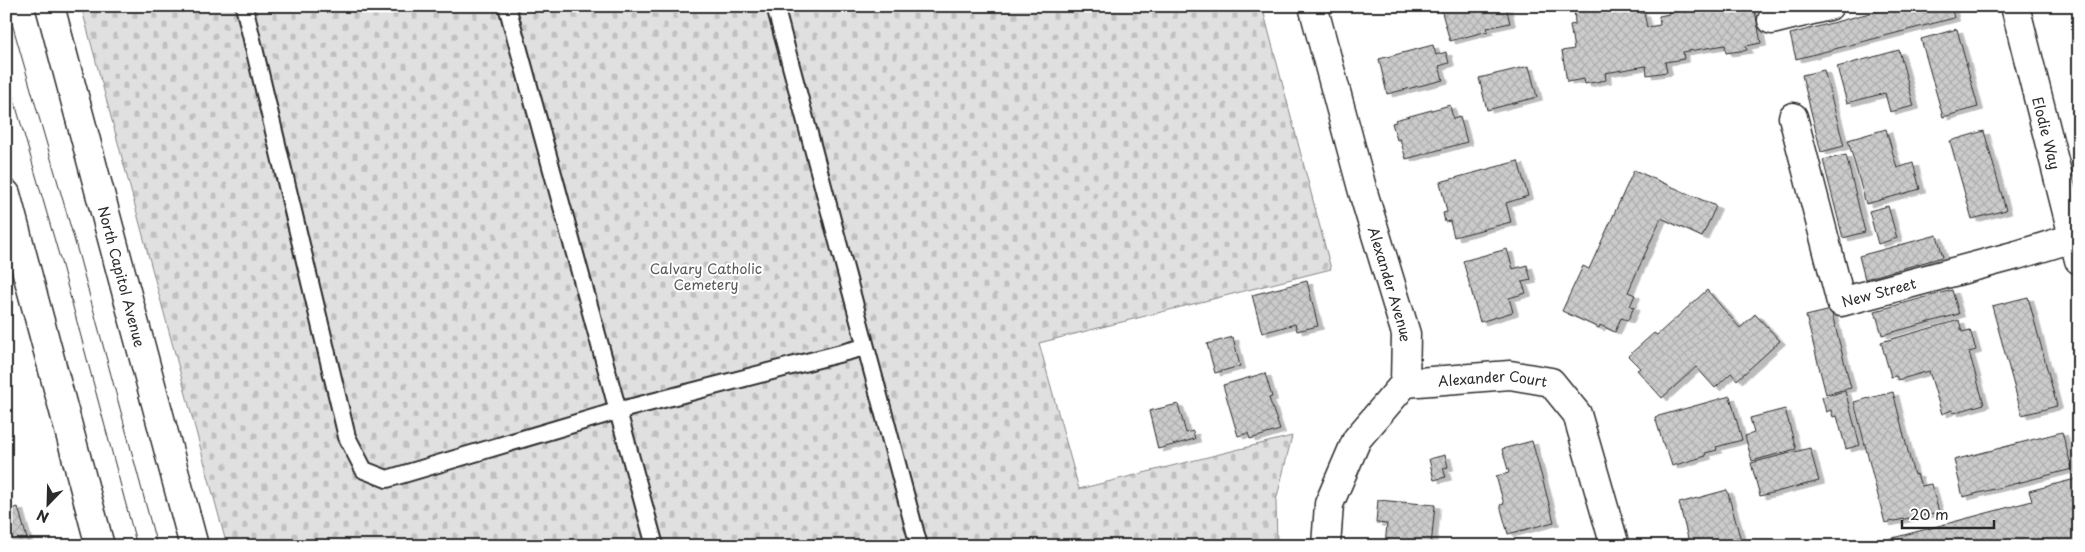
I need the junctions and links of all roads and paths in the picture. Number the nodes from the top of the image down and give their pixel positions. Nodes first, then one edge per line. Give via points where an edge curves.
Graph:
1 (50, 6) edge
2 (244, 6) edge
3 (508, 6) edge
4 (775, 6) edge
5 (1313, 6) edge
6 (1829, 6) edge
7 (2015, 6) edge
8 (1772, 20) dead end
9 (1793, 117) dead end
10 (6, 194) edge
11 (2076, 249) edge
12 (865, 346) junction
13 (1406, 383) junction
14 (617, 411) junction
15 (100, 546) edge
16 (194, 546) edge
17 (655, 546) edge
18 (919, 546) edge
19 (1326, 546) edge
20 (1616, 546) edge

1 - 16 street, North Capitol Avenue
2 - 14 lane via 347,437 364,470 387,479
3 - 14 lane
4 - 12 lane
5 - 13 street, Alexander Avenue via 1363,192 1406,334
6 - 8 street
7 - 11 street, Elodie Way
9 - 11 street, New Street via 1840,302 2025,253
10 - 15 street
12 - 14 lane
12 - 18 lane
13 - 19 street via 1356,439 1329,504
13 - 20 street, Alexander Court via 1510,375 1551,382 1577,414
14 - 17 lane

